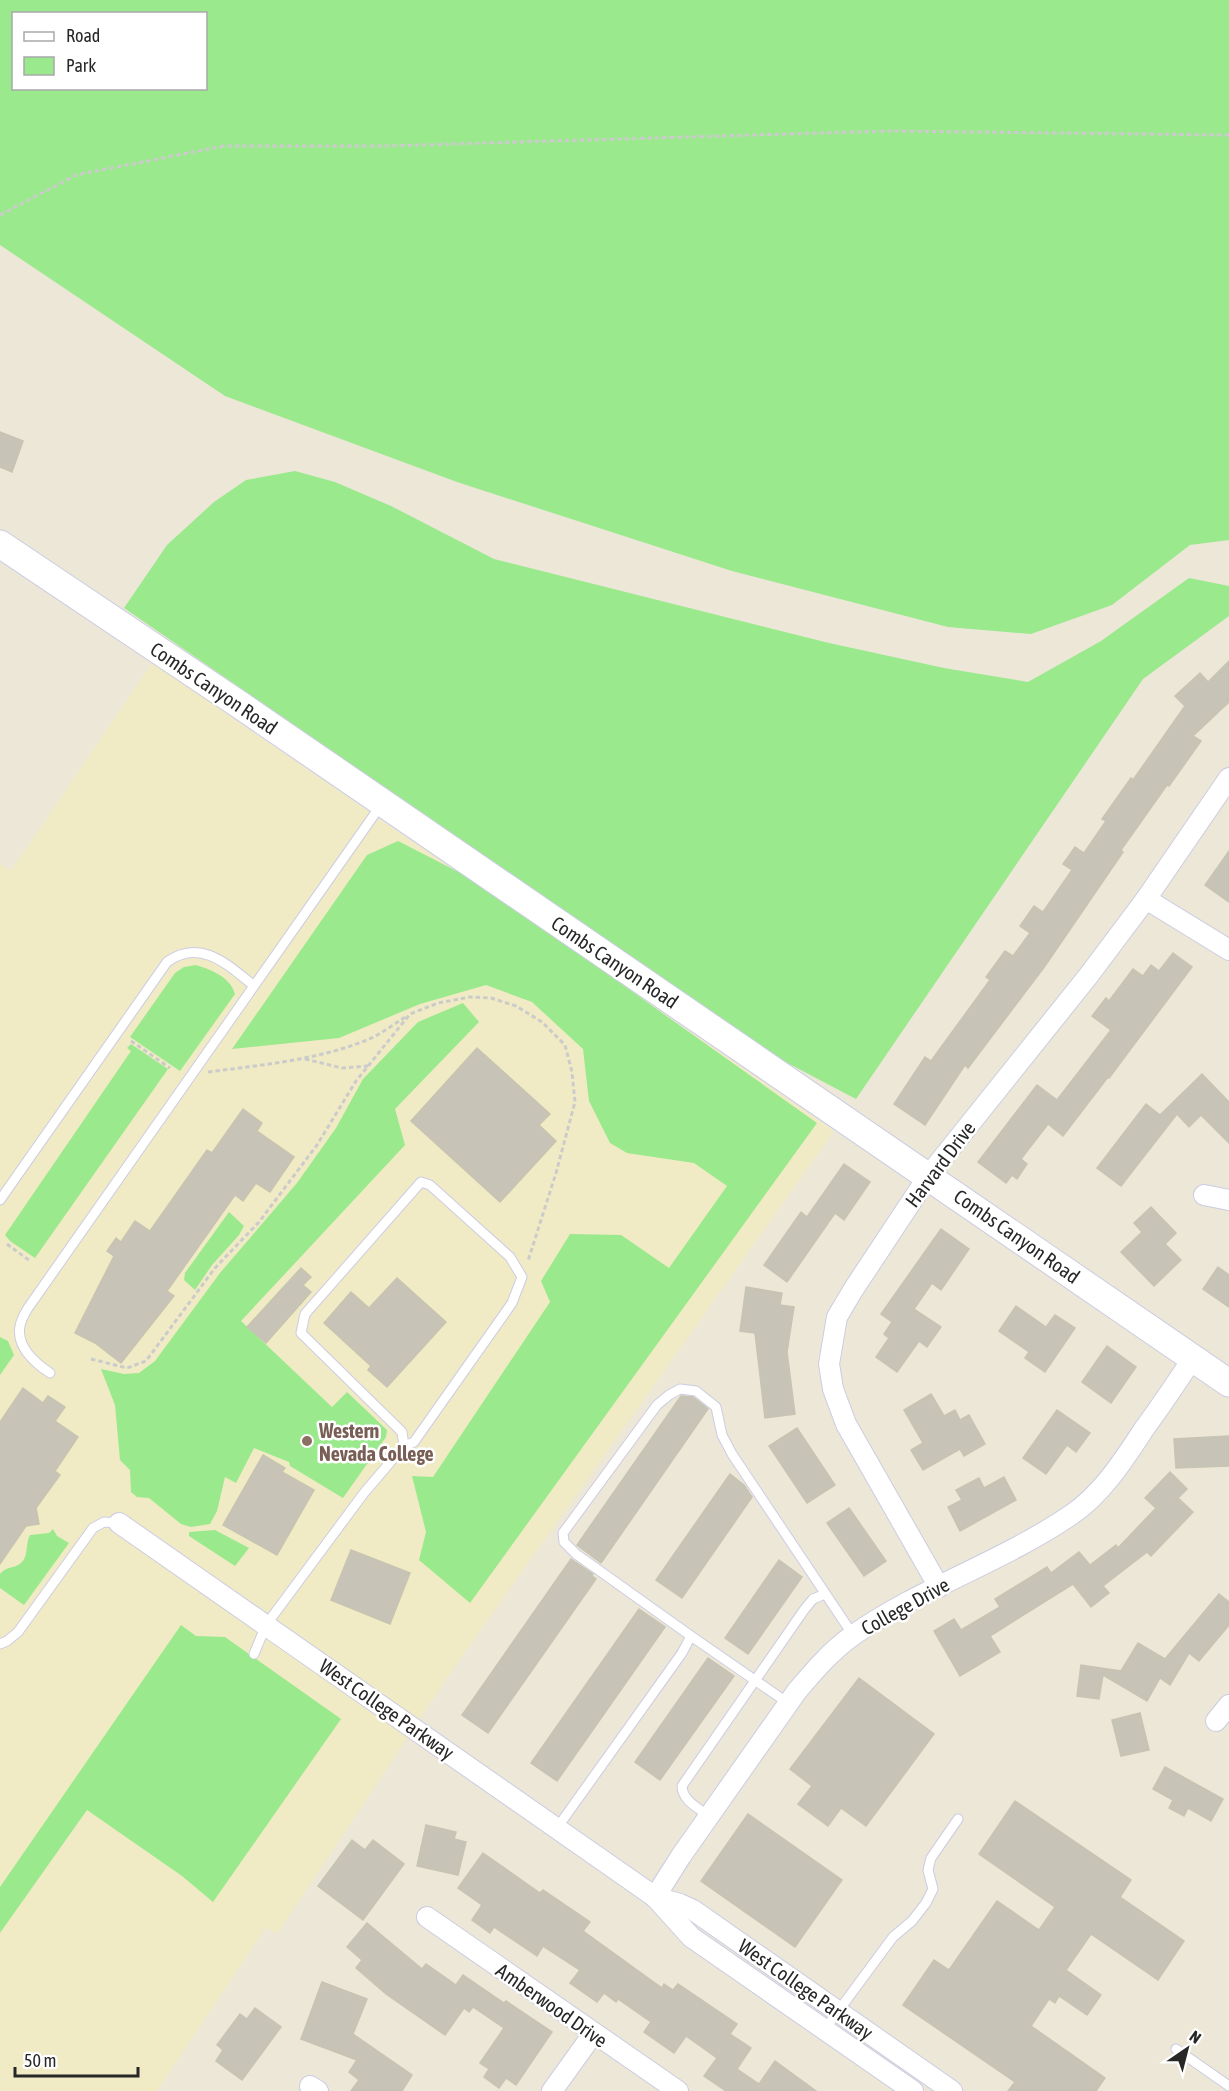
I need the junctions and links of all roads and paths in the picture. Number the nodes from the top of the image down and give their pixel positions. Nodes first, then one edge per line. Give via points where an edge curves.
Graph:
1 (1229, 135) edge
2 (0, 215) edge
3 (0, 544) edge
4 (1229, 778) edge
5 (382, 802) junction
6 (1146, 899) junction
7 (1229, 950) edge
8 (253, 985) junction
9 (410, 1014) junction
10 (131, 1041) dead end
11 (303, 1058) junction
12 (368, 1066) junction
13 (170, 1068) dead end
14 (192, 1074) junction
15 (929, 1175) junction
16 (1204, 1195) dead end
17 (0, 1200) edge
18 (1229, 1200) edge
19 (7, 1244) dead end
20 (30, 1261) dead end
21 (522, 1277) junction
22 (1193, 1358) junction
23 (91, 1359) dead end
24 (50, 1373) dead end
25 (1229, 1383) edge
26 (404, 1446) junction
27 (119, 1522) joint
28 (939, 1587) junction
29 (825, 1594) junction
30 (266, 1625) junction
31 (853, 1635) junction
32 (691, 1636) junction
33 (0, 1644) edge
34 (254, 1654) dead end
35 (754, 1680) junction
36 (788, 1703) junction
37 (1229, 1705) edge
38 (1216, 1721) dead end
39 (709, 1816) junction
40 (958, 1819) dead end
41 (557, 1828) junction
42 (655, 1897) junction
43 (427, 1917) dead end
44 (838, 2011) junction
45 (825, 2029) junction
46 (593, 2034) junction
47 (1176, 2049) dead end
48 (1229, 2086) edge
49 (552, 2091) edge
50 (678, 2091) edge
51 (913, 2091) edge
52 (952, 2091) edge

1 - 2 path via 889,131 384,146 224,146 76,175
3 - 5 street, Combs Canyon Road
4 - 6 street, Harvard Drive
5 - 8 lane
5 - 15 street, Combs Canyon Road
6 - 7 street
6 - 15 street, Harvard Drive
8 - 14 lane
8 - 17 lane via 202,952 189,952 167,962
9 - 11 path via 369,1039
9 - 12 path
9 - 21 path via 438,1003 491,998 516,1006 542,1022 565,1045 575,1102
10 - 13 path
11 - 12 path via 342,1068
11 - 14 path
12 - 23 path via 317,1145 259,1222 215,1268 146,1361 127,1368
14 - 24 lane via 28,1308 20,1325 20,1339 34,1362
15 - 22 street, Combs Canyon Road
15 - 28 street, Harvard Drive via 837,1317 829,1364 846,1424
16 - 18 street
19 - 20 path
21 - 26 lane via 512,1303 414,1442
21 - 26 lane via 510,1257 430,1185 421,1182 304,1314 301,1333 402,1432
22 - 25 street, Combs Canyon Road
22 - 28 street, College Drive via 1095,1496 1036,1536
26 - 30 lane via 364,1492
27 - 30 street, West College Parkway
27 - 33 lane via 104,1522 93,1528 18,1632
28 - 31 street, College Drive
29 - 31 lane
29 - 32 lane via 732,1454 722,1436 716,1407 696,1390 680,1389 657,1405 563,1533 564,1542 576,1554
29 - 35 lane via 813,1599
30 - 34 lane
30 - 41 street, West College Parkway
31 - 36 street, College Drive via 818,1666
32 - 35 lane
32 - 41 lane
35 - 36 lane
35 - 39 lane via 682,1786 687,1799
36 - 39 street, College Drive
37 - 38 street
39 - 42 street, College Drive
40 - 44 lane via 931,1858 928,1870 933,1889 926,1903 893,1937
41 - 42 street, West College Parkway
42 - 44 street, West College Parkway via 693,1910
42 - 45 street, West College Parkway via 691,1936
43 - 46 street, Amberwood Drive
44 - 45 lane
44 - 52 street, West College Parkway
45 - 51 street, West College Parkway
46 - 49 street
46 - 50 street, Amberwood Drive
47 - 48 lane

